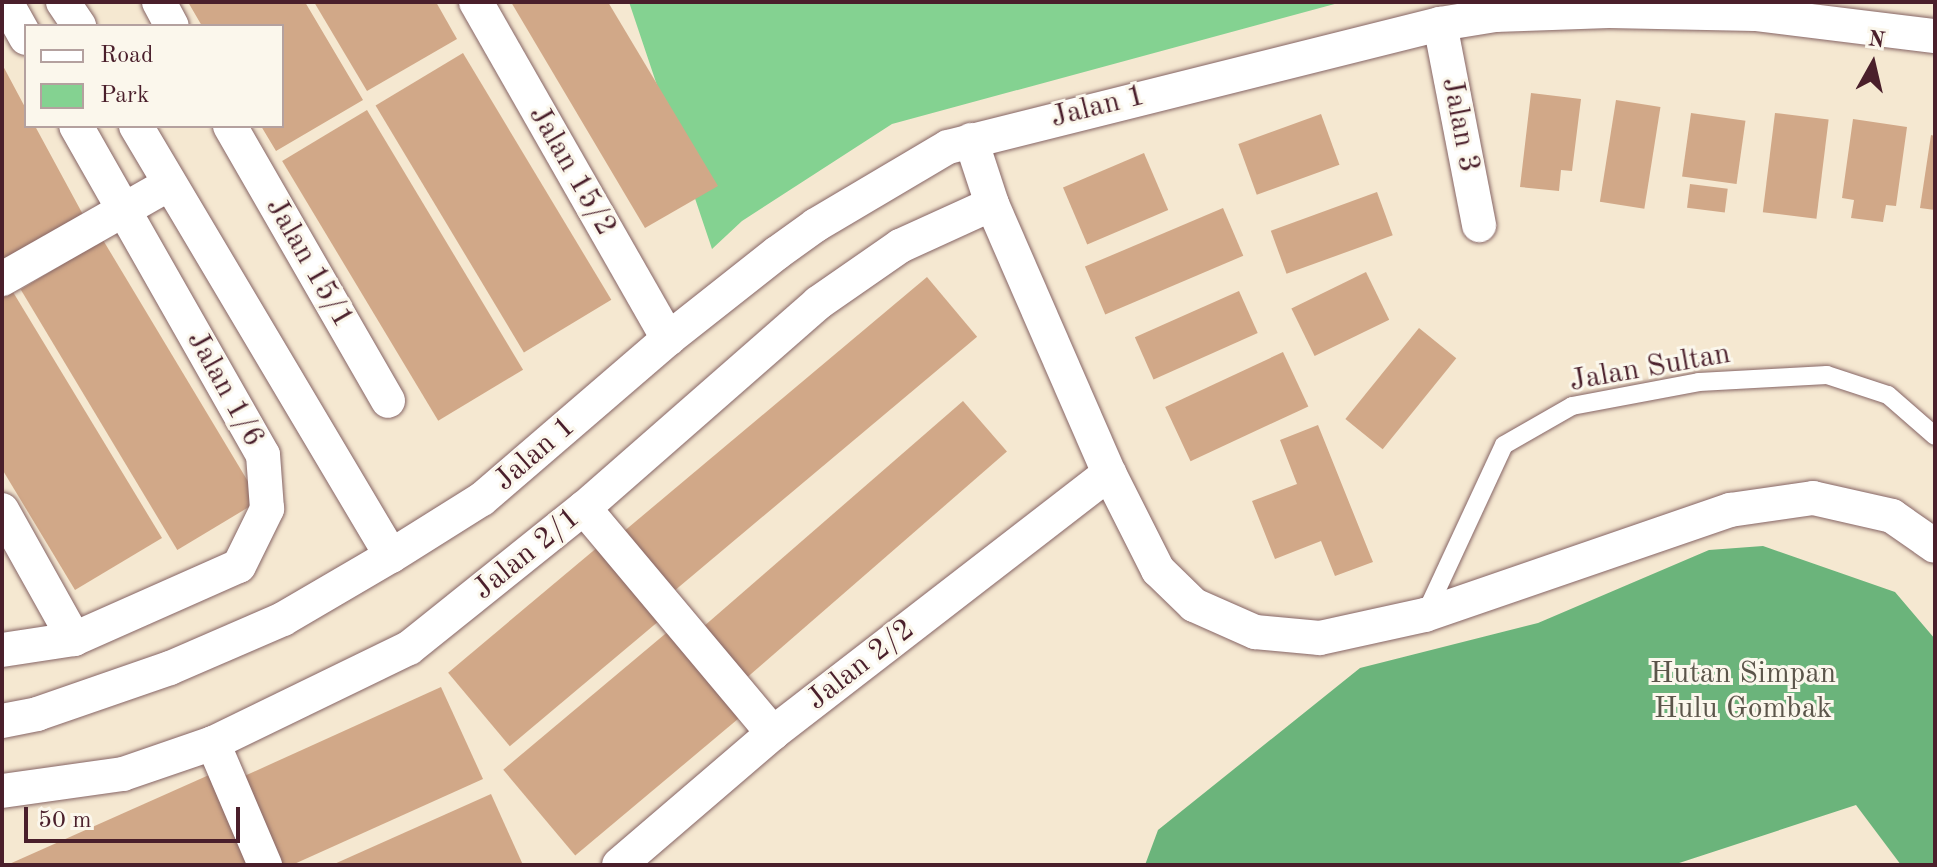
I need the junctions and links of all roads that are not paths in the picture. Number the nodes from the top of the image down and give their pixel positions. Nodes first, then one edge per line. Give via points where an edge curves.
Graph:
1 (6, 2) edge
2 (63, 2) edge
3 (159, 2) edge
4 (476, 2) edge
5 (1756, 8) edge
6 (78, 24) edge
7 (171, 24) edge
8 (1440, 24) junction
9 (24, 34) edge
10 (1935, 36) edge
11 (77, 128) edge
12 (137, 128) edge
13 (231, 128) edge
14 (971, 140) junction
15 (169, 184) junction
16 (992, 204) junction
17 (123, 211) junction
18 (1479, 225) dead end
19 (2, 279) edge
20 (668, 339) junction
21 (388, 401) dead end
22 (1935, 436) edge
23 (1109, 473) junction
24 (584, 508) junction
25 (2, 510) edge
26 (1935, 546) edge
27 (391, 556) junction
28 (1425, 615) junction
29 (74, 639) junction
30 (2, 650) edge
31 (2, 721) edge
32 (773, 733) junction
33 (213, 743) junction
34 (2, 791) edge
35 (265, 865) edge
36 (619, 865) edge

1 - 9 street
2 - 6 street
3 - 7 street
4 - 20 street, Jalan 15/2
5 - 8 street, Jalan 1 via 1495,15
5 - 10 street, Jalan 1
8 - 14 street, Jalan 1
8 - 18 street, Jalan 3
11 - 17 street, Jalan 1/6
12 - 15 street
13 - 21 street, Jalan 15/1
14 - 16 street
14 - 20 street, Jalan 1 via 948,147 816,225
15 - 17 street
15 - 27 street
16 - 23 street
16 - 24 street, Jalan 2/1 via 900,246 818,303
17 - 19 street
17 - 29 street, Jalan 1/6 via 263,455 267,509 239,566
20 - 27 street, Jalan 1 via 482,499
22 - 28 lane, Jalan Sultan via 1888,395 1827,375 1699,382 1572,406 1504,445
23 - 28 street via 1158,570 1194,605 1218,616 1255,632 1320,638
23 - 32 street, Jalan 2/2
24 - 32 street
24 - 33 street, Jalan 2/1 via 409,648
25 - 29 street
26 - 28 street via 1892,516 1813,498 1730,510
27 - 31 street, Jalan 1 via 283,619 184,662 37,714
29 - 30 street, Jalan 1/6
32 - 36 street, Jalan 2/2
33 - 34 street, Jalan 2/1 via 123,774
33 - 35 street

